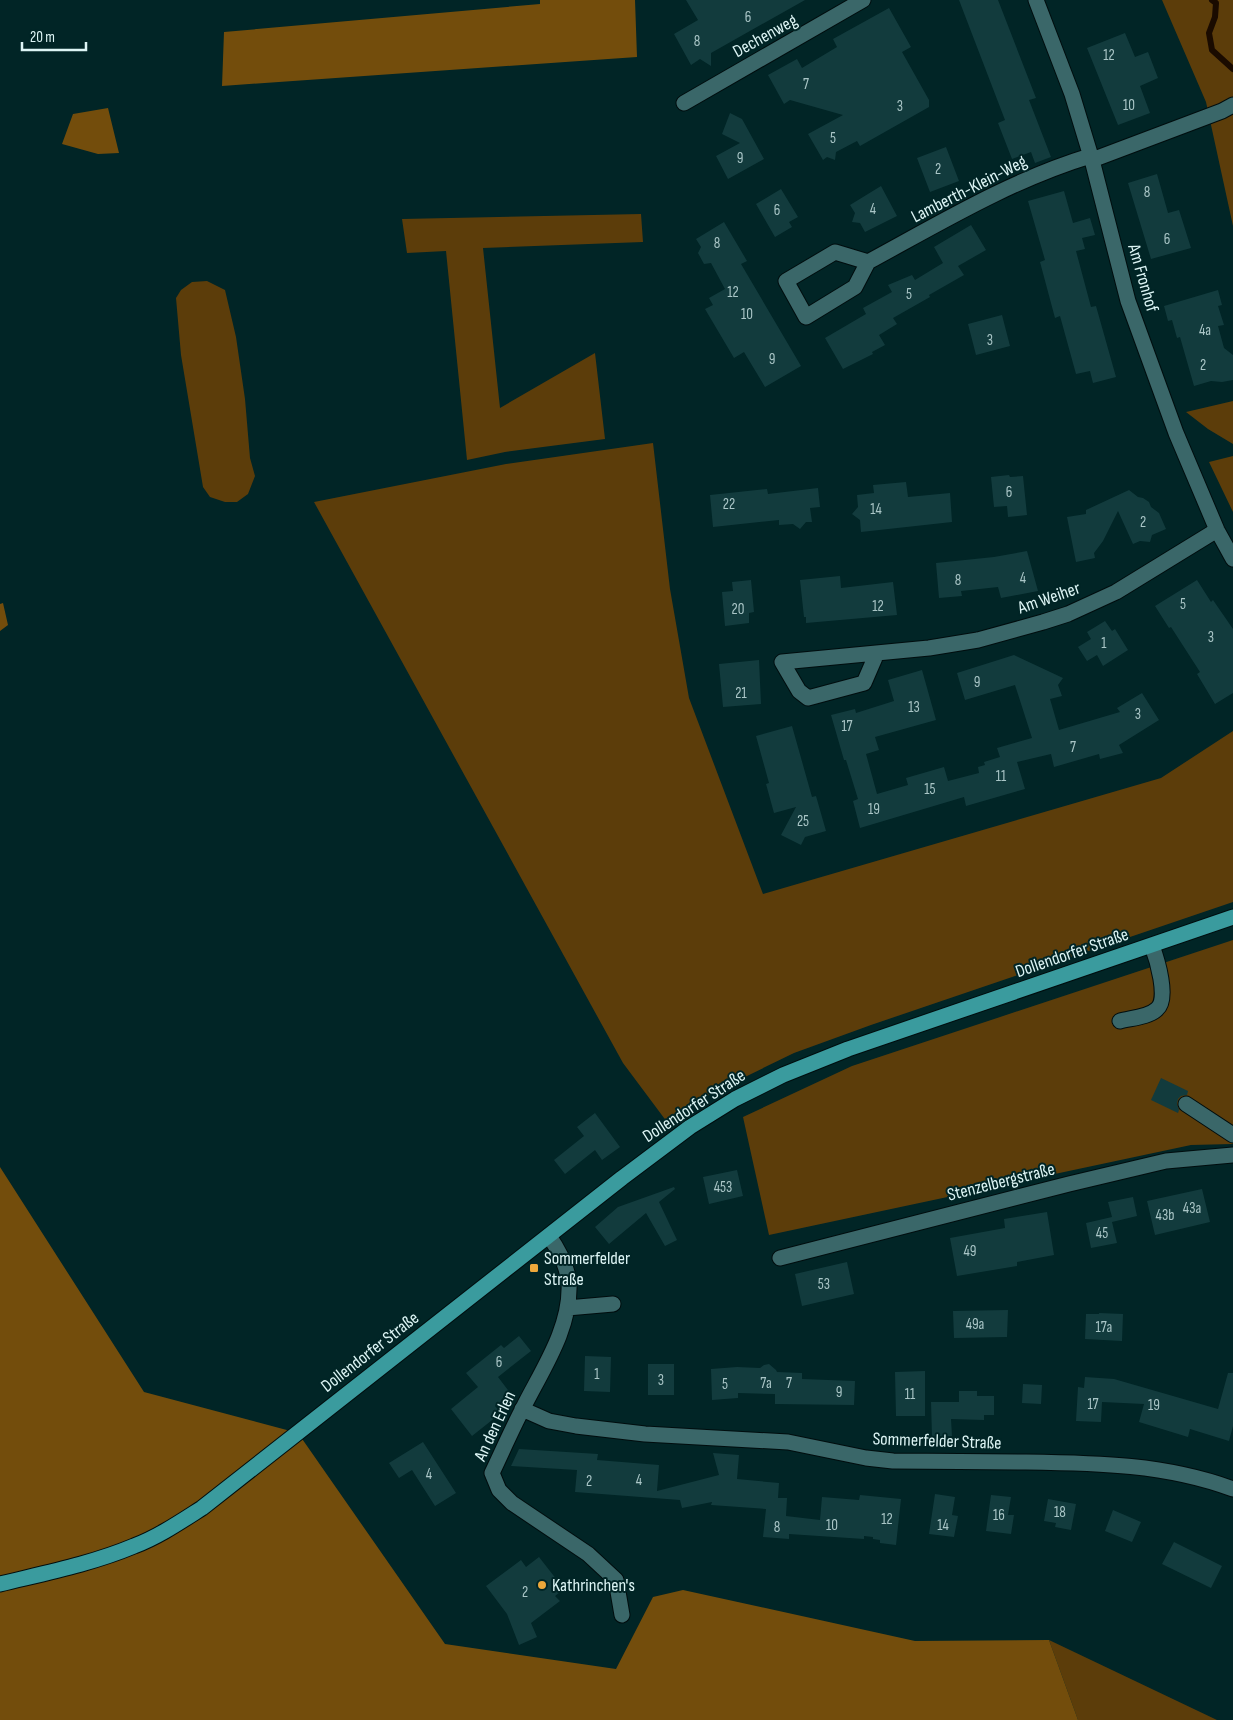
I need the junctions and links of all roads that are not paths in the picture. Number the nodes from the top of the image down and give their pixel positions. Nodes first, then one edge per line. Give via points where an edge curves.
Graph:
1 (863, 0) edge
2 (1036, 0) edge
3 (684, 103) dead end
4 (1233, 105) edge
5 (1091, 158) junction
6 (868, 262) junction
7 (1217, 530) junction
8 (1233, 559) edge
9 (876, 653) junction
10 (1233, 918) edge
11 (1152, 946) junction
12 (1120, 1021) dead end
13 (1186, 1104) dead end
14 (1233, 1135) edge
15 (1233, 1155) edge
16 (549, 1236) junction
17 (780, 1258) dead end
18 (613, 1304) dead end
19 (567, 1308) junction
20 (522, 1409) junction
21 (1233, 1489) edge
22 (0, 1584) edge
23 (622, 1615) dead end

1 - 3 street, Dechenweg
2 - 5 street, Am Fronhof via 1072,94
4 - 5 street, Lamberth-Klein-Weg
5 - 6 street, Lamberth-Klein-Weg via 1062,165 991,196
5 - 7 street, Am Fronhof via 1128,302 1176,433
6 - 6 street via 835,252 786,281 806,317 855,287
7 - 8 street, Am Fronhof
7 - 9 street, Am Weiher via 1116,592 1068,614 978,640
9 - 9 street, Am Weiher via 801,661 782,662 799,691 808,698 864,683
10 - 11 main road, Dollendorfer Straße
11 - 12 street via 1160,967 1162,1000 1159,1008
11 - 16 main road, Dollendorfer Straße via 848,1049 783,1075 690,1127
13 - 14 street
15 - 17 street, Stenzelbergstraße via 1166,1161
16 - 19 street, An den Erlen via 569,1283
16 - 22 main road, Dollendorfer Straße via 202,1508 136,1546 104,1558
18 - 19 street
19 - 20 street, An den Erlen via 554,1345
20 - 21 street, Sommerfelder Straße via 576,1426 645,1434 788,1442 866,1458 1104,1463 1153,1468 1192,1475
20 - 23 street, An den Erlen via 492,1473 494,1481 512,1503 588,1554 616,1580

